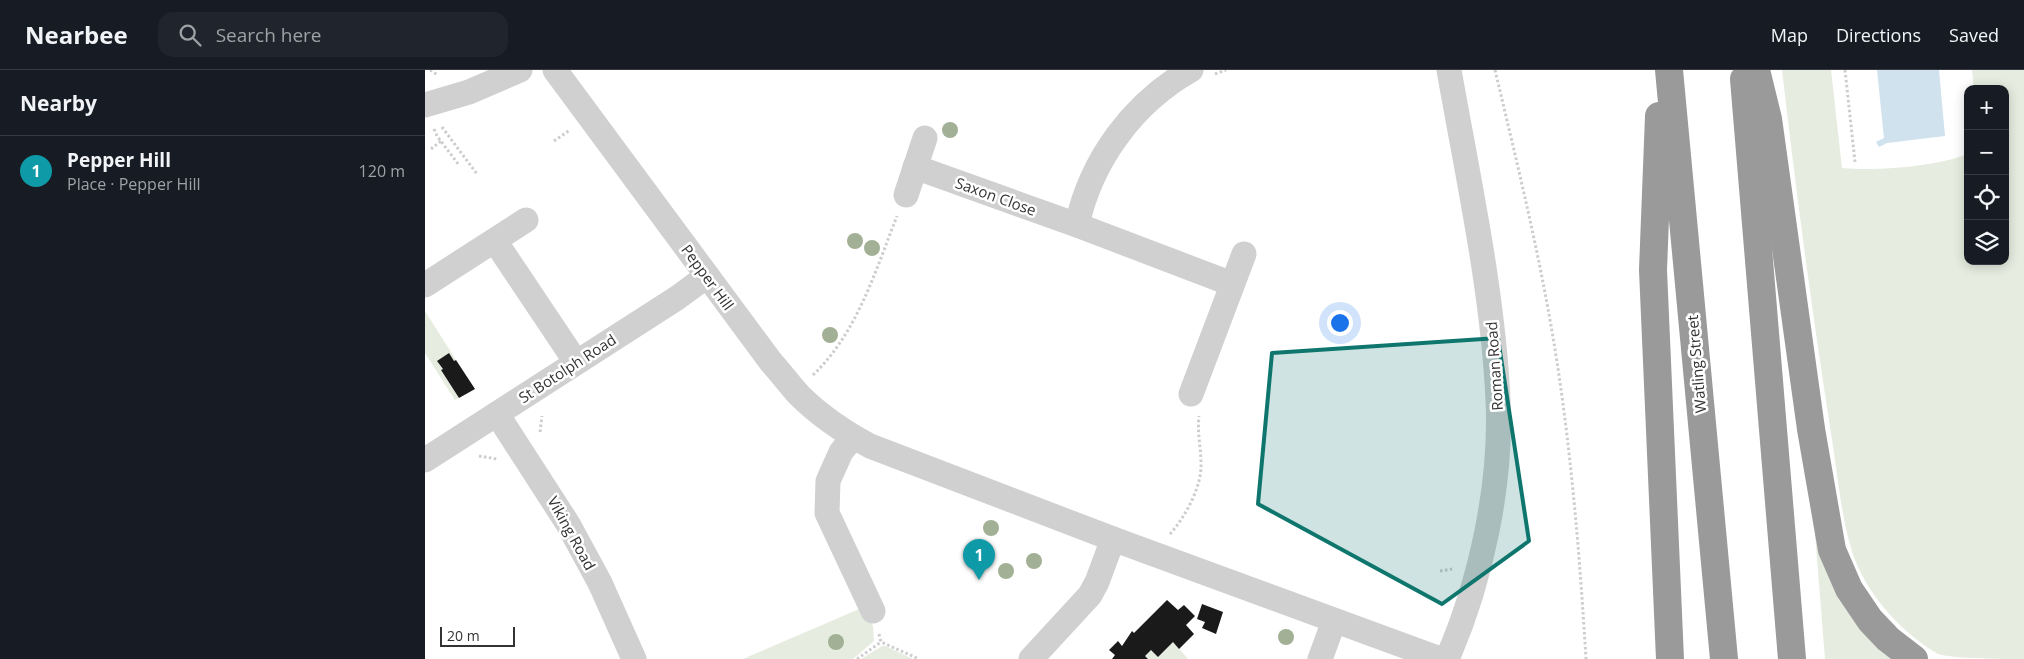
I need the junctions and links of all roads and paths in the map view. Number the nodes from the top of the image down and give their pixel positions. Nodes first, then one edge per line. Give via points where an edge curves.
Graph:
1 (520, 70) edge
2 (555, 70) edge
3 (1226, 70) edge
4 (1449, 70) edge
5 (1495, 70) edge
6 (1660, 70) edge
7 (1669, 70) edge
8 (1743, 70) edge
9 (1756, 70) edge
10 (1845, 70) edge
11 (1200, 73) edge
12 (429, 117) edge
13 (441, 125) dead end
14 (577, 126) dead end
15 (925, 138) dead end
16 (441, 141) junction
17 (554, 141) dead end
18 (431, 149) dead end
19 (1855, 162) dead end
20 (459, 165) dead end
21 (915, 167) junction
22 (477, 174) dead end
23 (906, 195) joint
24 (526, 220) dead end
25 (1077, 226) junction
26 (495, 240) junction
27 (1244, 254) dead end
28 (707, 276) junction
29 (1232, 284) junction
30 (425, 285) edge
31 (576, 362) junction
32 (808, 381) dead end
33 (1191, 394) joint
34 (543, 410) dead end
35 (497, 414) junction
36 (853, 437) junction
37 (539, 440) dead end
38 (472, 455) dead end
39 (425, 460) edge
40 (500, 460) dead end
41 (1113, 538) junction
42 (1167, 539) dead end
43 (873, 611) joint
44 (1335, 621) junction
45 (881, 642) junction
46 (634, 659) edge
47 (857, 659) edge
48 (919, 659) edge
49 (1031, 659) edge
50 (1320, 659) edge
51 (1440, 659) edge
52 (1447, 659) edge
53 (1587, 659) edge
54 (1670, 659) edge
55 (1724, 659) edge
56 (1792, 659) edge
57 (1914, 659) edge

1 - 12 street via 469,92
2 - 28 street, Pepper Hill
3 - 11 path
4 - 52 street, Roman Road via 1488,303 1498,402 1496,465 1488,522 1470,596
5 - 53 path via 1528,207 1557,362 1579,546
6 - 54 highway via 1653,270
7 - 55 highway, Watling Street
8 - 56 highway
9 - 57 highway via 1768,119 1811,429 1832,550 1849,589 1870,620
10 - 19 path
11 - 25 street via 1171,83 1149,100 1118,134 1091,178
12 - 16 path
13 - 22 path
14 - 17 path
15 - 21 street
16 - 18 path
16 - 20 path
21 - 23 street
21 - 25 street, Saxon Close
23 - 32 path via 852,324 832,355
24 - 26 street
25 - 29 street, Saxon Close
26 - 30 street
26 - 31 street
27 - 29 street
28 - 31 street, St Botolph Road
28 - 36 street, Pepper Hill via 792,386 823,416
29 - 33 street
31 - 35 street, St Botolph Road
33 - 42 path via 1202,399 1198,428 1200,476 1193,496
34 - 37 path
35 - 39 street, St Botolph Road
35 - 46 street, Viking Road via 569,526
36 - 41 street, Pepper Hill via 923,467
36 - 43 street via 841,452 828,481 827,513
38 - 40 path
41 - 44 street, Pepper Hill
41 - 49 street via 1090,595
43 - 45 path
44 - 50 street
44 - 51 street, Pepper Hill
45 - 47 path
45 - 48 path

